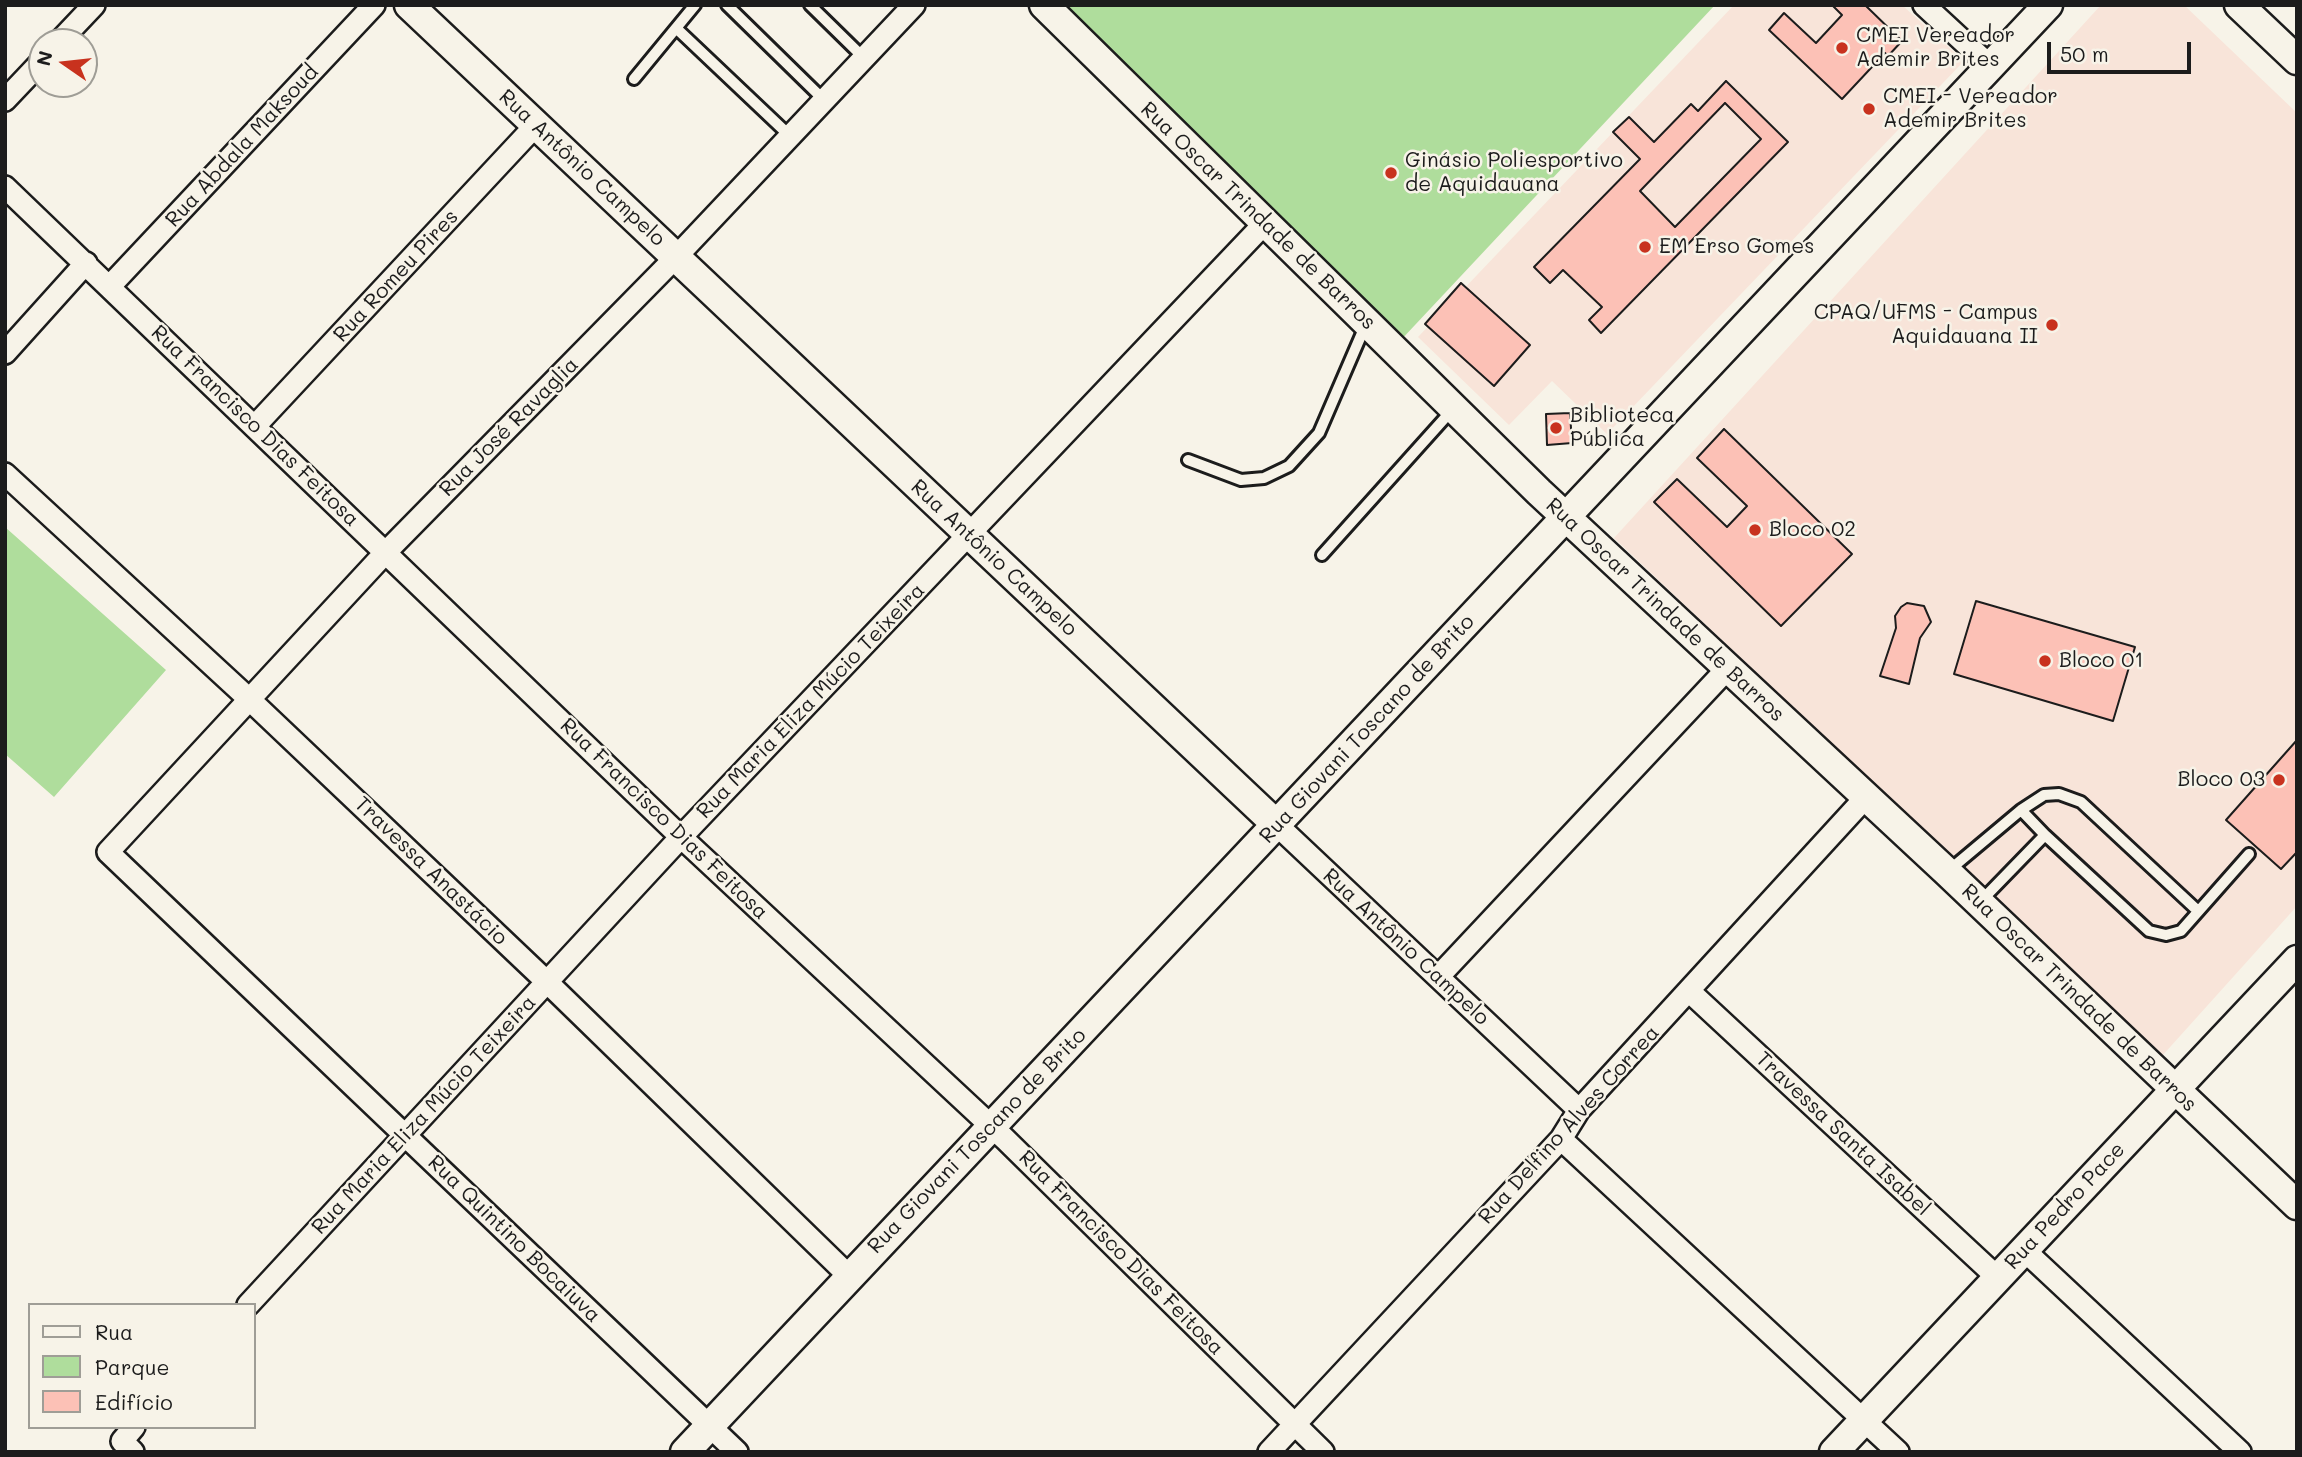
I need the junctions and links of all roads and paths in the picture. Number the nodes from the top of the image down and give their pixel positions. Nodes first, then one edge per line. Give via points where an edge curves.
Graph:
1 (94, 5) edge
2 (374, 5) edge
3 (409, 5) edge
4 (695, 5) edge
5 (727, 5) edge
6 (810, 5) edge
7 (914, 5) edge
8 (1044, 5) edge
9 (1924, 5) edge
10 (2048, 5) edge
11 (2238, 5) edge
12 (73, 28) edge
13 (676, 28) junction
14 (864, 58) junction
15 (2297, 60) edge
16 (1991, 67) junction
17 (28, 76) edge
18 (634, 79) dead end
19 (5, 100) edge
20 (824, 100) junction
21 (536, 125) junction
22 (790, 136) junction
23 (5, 187) edge
24 (1264, 224) junction
25 (676, 257) junction
26 (86, 263) junction
27 (110, 286) junction
28 (1367, 322) junction
29 (5, 353) edge
30 (1453, 409) junction
31 (255, 426) junction
32 (1188, 460) dead end
33 (5, 474) edge
34 (1566, 515) junction
35 (969, 534) junction
36 (386, 552) junction
37 (1322, 555) dead end
38 (1728, 668) junction
39 (250, 699) junction
40 (1866, 797) junction
41 (2021, 810) junction
42 (1278, 826) junction
43 (2045, 835) junction
44 (681, 837) junction
45 (107, 852) joint
46 (2249, 854) dead end
47 (1947, 872) junction
48 (1979, 904) junction
49 (2198, 911) junction
50 (2297, 960) edge
51 (1438, 977) junction
52 (547, 982) junction
53 (1689, 991) junction
54 (2174, 1090) junction
55 (1579, 1110) junction
56 (991, 1126) junction
57 (405, 1135) junction
58 (1561, 1139) junction
59 (2297, 1205) edge
60 (2024, 1250) junction
61 (849, 1276) junction
62 (1998, 1278) junction
63 (250, 1303) edge
64 (1864, 1420) junction
65 (1295, 1424) junction
66 (710, 1425) junction
67 (685, 1452) edge
68 (737, 1452) edge
69 (1269, 1452) edge
70 (1323, 1452) edge
71 (1834, 1452) edge
72 (1898, 1452) edge
73 (2240, 1452) edge

1 - 12 street
2 - 27 street, Rua Abdala Maksoud
3 - 21 main road, Rua Antônio Campelo
4 - 13 lane
5 - 20 lane
6 - 14 lane
7 - 14 street, Rua José Ravaglia
8 - 24 main road, Rua Oscar Trindade de Barros
9 - 16 street
10 - 16 main road, Rua Giovani Toscano de Brito
11 - 15 main road
13 - 18 lane
13 - 22 lane
14 - 20 street, Rua José Ravaglia
16 - 34 main road, Rua Giovani Toscano de Brito
17 - 19 street
20 - 22 street, Rua José Ravaglia
21 - 25 main road, Rua Antônio Campelo
21 - 31 street, Rua Romeu Pires
22 - 25 street, Rua José Ravaglia
23 - 26 street, Rua Francisco Dias Feitosa
24 - 28 main road, Rua Oscar Trindade de Barros
24 - 35 street, Rua Maria Eliza Múcio Teixeira
25 - 35 main road, Rua Antônio Campelo
25 - 36 street, Rua José Ravaglia
26 - 27 street, Rua Francisco Dias Feitosa
26 - 29 street
27 - 31 street, Rua Francisco Dias Feitosa
28 - 30 main road, Rua Oscar Trindade de Barros
28 - 32 lane via 1319,433 1289,466 1264,478 1241,480
30 - 34 main road, Rua Oscar Trindade de Barros
30 - 37 lane
31 - 36 street, Rua Francisco Dias Feitosa
33 - 39 street, Travessa Anastácio
34 - 38 main road, Rua Oscar Trindade de Barros
34 - 42 main road, Rua Giovani Toscano de Brito
35 - 42 main road, Rua Antônio Campelo
35 - 44 street, Rua Maria Eliza Múcio Teixeira
36 - 39 street, Rua José Ravaglia
36 - 44 street, Rua Francisco Dias Feitosa
38 - 40 main road, Rua Oscar Trindade de Barros
38 - 51 street
39 - 45 street, Rua José Ravaglia
39 - 52 street, Travessa Anastácio
40 - 47 main road, Rua Oscar Trindade de Barros
40 - 53 street, Rua Delfino Alves Correa
41 - 43 lane
41 - 47 lane
41 - 49 lane via 2044,795 2059,794 2081,802
42 - 51 street, Rua Antônio Campelo
42 - 56 main road, Rua Giovani Toscano de Brito
43 - 48 lane
43 - 49 lane via 2149,931 2181,931
44 - 52 street, Rua Maria Eliza Múcio Teixeira
44 - 56 street, Rua Francisco Dias Feitosa
45 - 57 street, Rua Quintino Bocaiuva
46 - 49 lane
47 - 48 main road, Rua Oscar Trindade de Barros
48 - 54 main road, Rua Oscar Trindade de Barros
50 - 54 main road, Rua Pedro Pace
51 - 55 street, Rua Antônio Campelo
52 - 57 street, Rua Maria Eliza Múcio Teixeira
52 - 61 street, Travessa Anastácio
53 - 55 street, Rua Delfino Alves Correa
53 - 62 street, Travessa Santa Isabel
54 - 59 main road, Rua Oscar Trindade de Barros
54 - 60 main road, Rua Pedro Pace
55 - 58 street, Rua Delfino Alves Correa
56 - 61 main road, Rua Giovani Toscano de Brito
56 - 65 street, Rua Francisco Dias Feitosa
57 - 63 street, Rua Maria Eliza Múcio Teixeira
57 - 66 street, Rua Quintino Bocaiuva
58 - 64 street
58 - 65 street, Rua Delfino Alves Correa
60 - 62 main road, Rua Pedro Pace
60 - 73 street
61 - 66 main road, Rua Giovani Toscano de Brito
62 - 64 main road, Rua Pedro Pace
64 - 71 main road, Rua Pedro Pace
64 - 72 street
65 - 69 street, Rua Delfino Alves Correa
65 - 70 street, Rua Francisco Dias Feitosa
66 - 67 main road, Rua Giovani Toscano de Brito
66 - 68 street, Rua Quintino Bocaiuva

